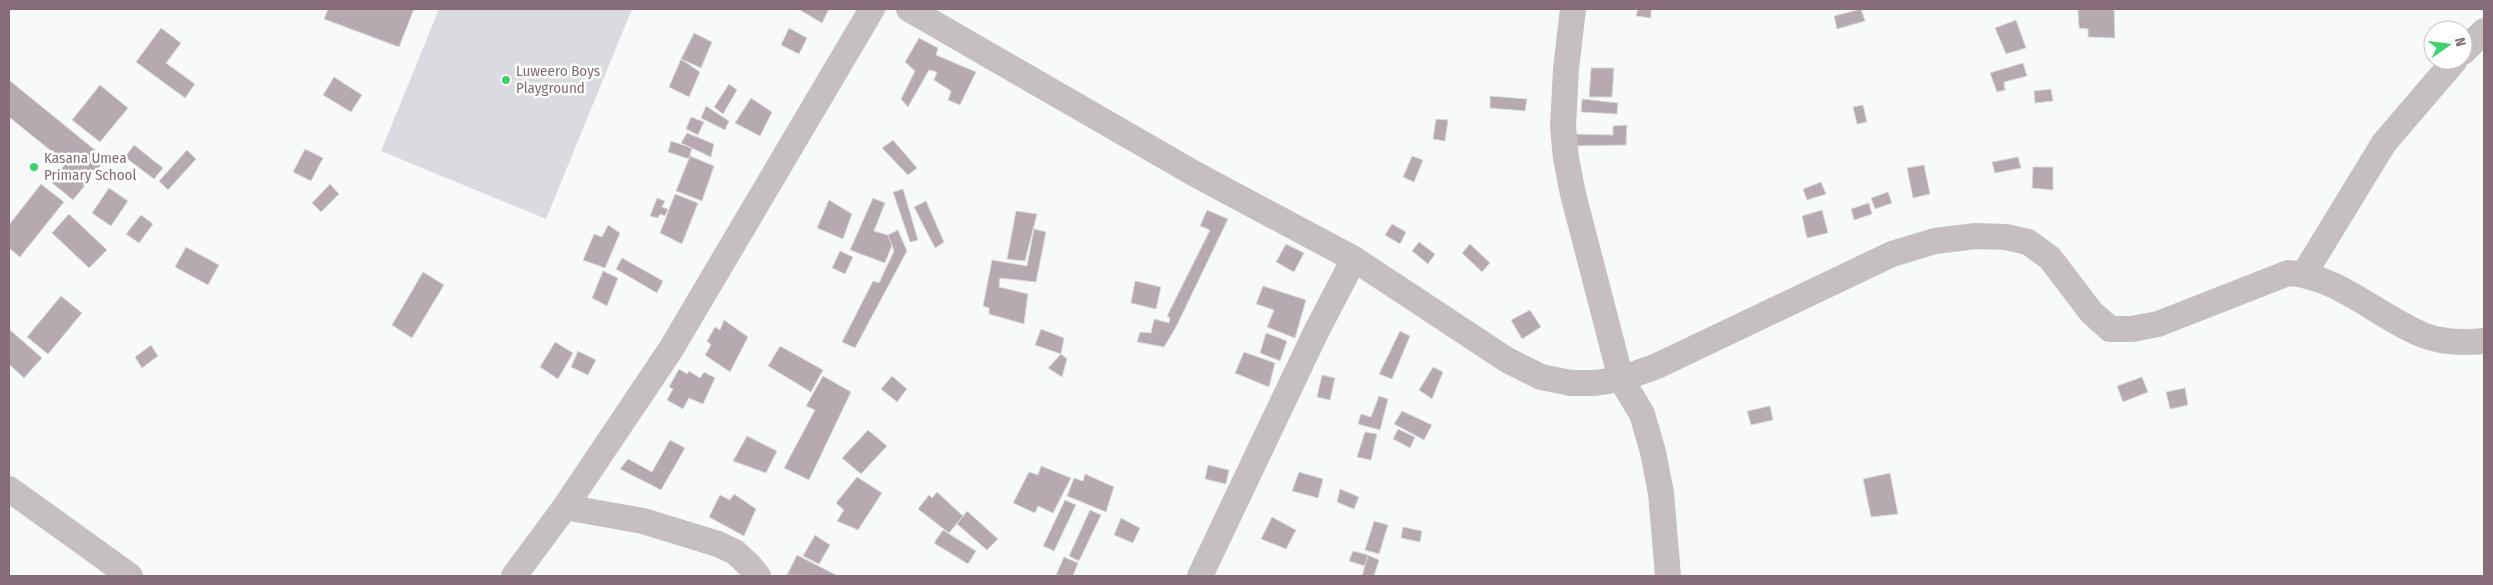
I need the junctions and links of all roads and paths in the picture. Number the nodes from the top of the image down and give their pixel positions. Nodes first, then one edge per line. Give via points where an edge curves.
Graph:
1 (872, 9) edge
2 (909, 9) edge
3 (1573, 9) edge
4 (2484, 31) edge
5 (2473, 42) edge
6 (2446, 70) edge
7 (1354, 259) junction
8 (2304, 274) junction
9 (2484, 341) edge
10 (1621, 379) junction
11 (9, 489) edge
12 (565, 507) junction
13 (130, 576) edge
14 (514, 576) edge
15 (758, 576) edge
16 (1200, 576) edge
17 (1668, 576) edge

1 - 12 street via 671,350
2 - 7 street via 1195,174
3 - 10 street via 1563,127 1566,158
4 - 5 street
6 - 8 street via 2384,143
7 - 10 street via 1507,360 1541,377 1571,383
7 - 16 street
8 - 9 street via 2327,282 2424,336 2456,343
8 - 10 street via 2288,273 2158,324 2110,329 2091,312 2050,258 2028,242 1976,236 1934,241 1892,254 1696,349
10 - 17 street via 1642,414 1653,452
11 - 13 street
12 - 14 street
12 - 15 street via 643,521 718,544 735,552

